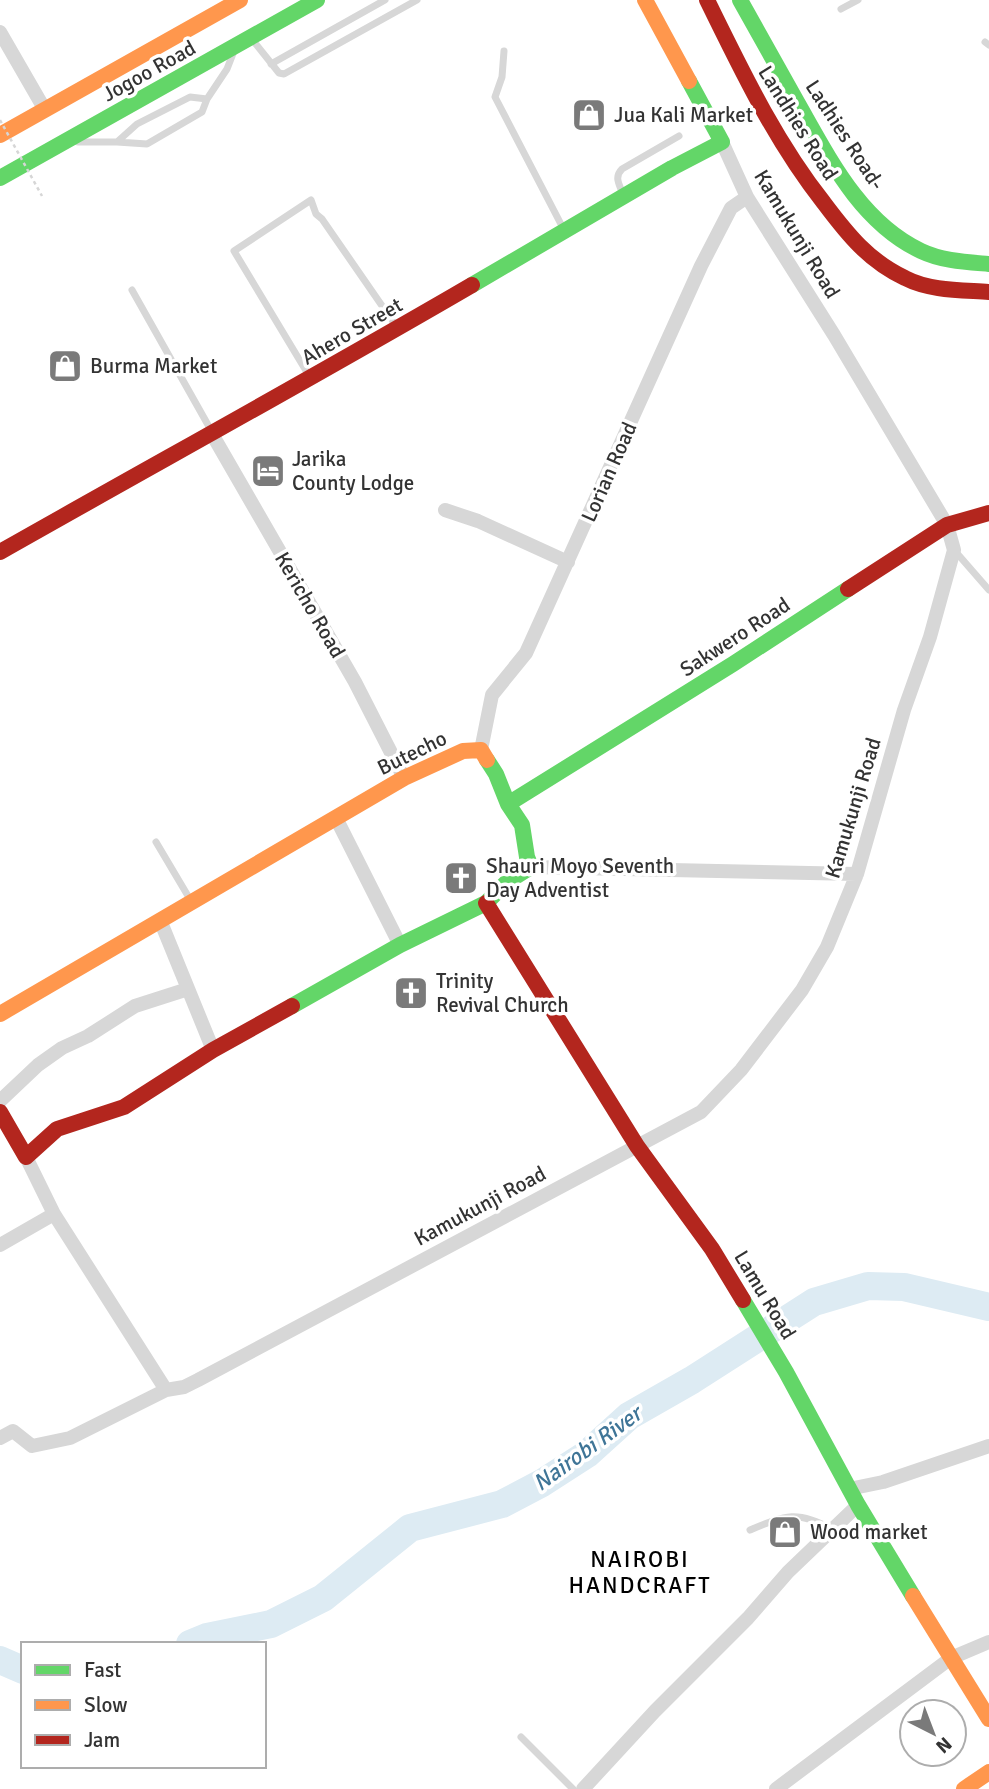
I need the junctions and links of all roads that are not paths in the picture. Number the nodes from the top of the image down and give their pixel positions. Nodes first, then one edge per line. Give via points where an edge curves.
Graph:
1 (240, 0) edge
2 (317, 0) edge
3 (385, 0) edge
4 (417, 0) edge
5 (645, 0) edge
6 (707, 0) edge
7 (740, 0) edge
8 (858, 0) edge
9 (841, 9) dead end
10 (0, 32) edge
11 (251, 38) junction
12 (235, 47) junction
13 (504, 51) dead end
14 (271, 64) junction
15 (207, 99) junction
16 (45, 110) junction
17 (0, 135) edge
18 (679, 135) dead end
19 (66, 142) junction
20 (117, 142) junction
21 (722, 142) junction
22 (0, 178) edge
23 (624, 196) junction
24 (747, 197) junction
25 (564, 230) junction
26 (989, 264) edge
27 (131, 289) dead end
28 (989, 292) edge
29 (398, 329) junction
30 (311, 379) junction
31 (212, 433) junction
32 (445, 510) dead end
33 (989, 513) edge
34 (947, 525) junction
35 (954, 550) junction
36 (0, 552) edge
37 (568, 562) junction
38 (989, 590) edge
39 (481, 750) junction
40 (404, 778) junction
41 (508, 804) junction
42 (336, 818) junction
43 (156, 842) dead end
44 (531, 867) junction
45 (857, 874) junction
46 (192, 902) junction
47 (486, 903) junction
48 (160, 920) junction
49 (400, 945) junction
50 (188, 989) junction
51 (0, 1014) edge
52 (213, 1050) junction
53 (0, 1101) edge
54 (0, 1112) edge
55 (637, 1146) junction
56 (26, 1157) junction
57 (54, 1214) junction
58 (0, 1245) edge
59 (166, 1390) junction
60 (0, 1438) edge
61 (989, 1446) edge
62 (849, 1489) junction
63 (859, 1505) junction
64 (750, 1530) dead end
65 (833, 1530) junction
66 (989, 1642) edge
67 (951, 1658) junction
68 (989, 1720) edge
69 (521, 1737) dead end
70 (989, 1772) edge
71 (573, 1789) edge
72 (583, 1789) edge
73 (776, 1789) edge
74 (964, 1789) edge

1 - 16 street, Jogoo Road
2 - 11 street, Jogoo Road
3 - 14 lane
4 - 14 lane via 284,74
5 - 21 street, Kamukunji Road
6 - 28 street, Landhies Road via 796,168 855,243 906,279 933,287
7 - 26 street, Ladhies Road- via 827,154 872,216 921,251 947,260
8 - 9 lane
10 - 16 street
11 - 12 street, Jogoo Road
11 - 14 lane
12 - 15 lane
12 - 19 street, Jogoo Road
13 - 25 lane via 495,97 498,106
15 - 20 lane via 190,97 137,124
15 - 20 lane via 202,111 147,144
16 - 17 street, Jogoo Road
18 - 23 lane via 622,169 617,181
19 - 20 lane
19 - 22 street, Jogoo Road
21 - 23 street, Ahero Street
21 - 24 street, Kamukunji Road
23 - 25 street, Ahero Street
24 - 34 street, Kamukunji Road
24 - 37 street, Lorian Road via 731,208 701,266
25 - 29 street, Ahero Street
27 - 31 lane
29 - 30 street, Ahero Street
29 - 30 lane via 316,214 311,200 234,251
30 - 31 street, Ahero Street
31 - 36 street, Ahero Street
31 - 40 street, Kericho Road via 355,682
32 - 37 street
33 - 34 street, Sakwero Road
34 - 35 street, Kamukunji Road
34 - 41 street, Sakwero Road
35 - 38 lane
35 - 45 street, Kamukunji Road
37 - 39 street, Lorian Road via 526,653 492,695
39 - 40 street, Butecho via 463,751
39 - 41 street, Butecho
40 - 42 street, Butecho
41 - 44 street, Butecho via 522,825
42 - 46 street, Butecho
42 - 49 street
43 - 46 lane
44 - 45 street
44 - 47 street
45 - 55 street, Kamukunji Road via 827,947 802,990 741,1069 701,1112
46 - 48 street, Butecho
47 - 49 street
47 - 55 street, Lamu Road
48 - 50 street
48 - 51 street, Butecho
49 - 52 street
50 - 52 street
50 - 53 street via 135,1006 62,1048
52 - 56 street via 124,1107 57,1129
54 - 56 street
55 - 59 street, Kamukunji Road via 184,1387
55 - 62 street, Lamu Road via 712,1248
56 - 57 street
57 - 58 street
57 - 59 street
59 - 60 street, Kamukunji Road via 70,1438 32,1446 13,1432
61 - 62 street
62 - 63 street, Lamu Road
63 - 65 street
63 - 67 street, Lamu Road
64 - 65 lane via 786,1516 802,1516
65 - 72 street
66 - 67 street
67 - 68 street, Lamu Road
67 - 73 street
69 - 71 lane
70 - 74 street

